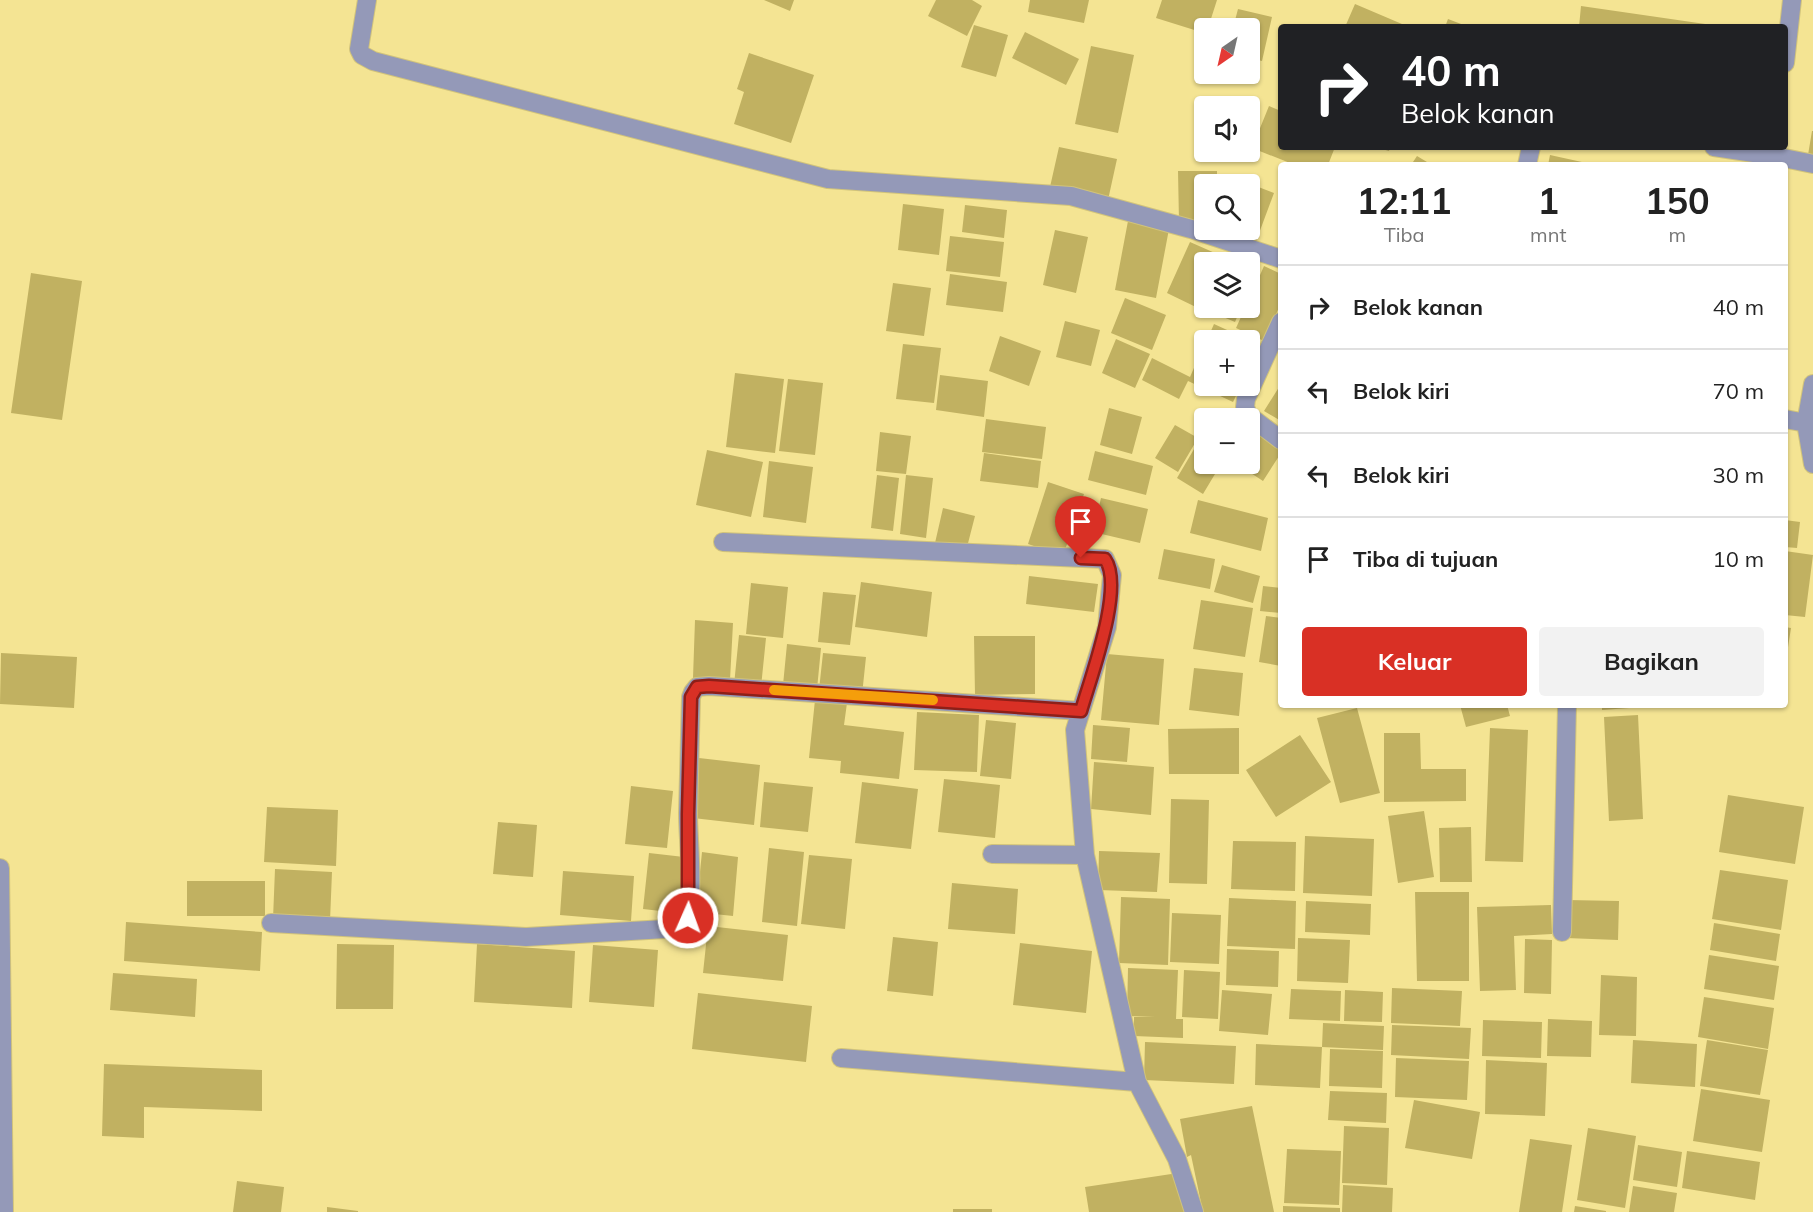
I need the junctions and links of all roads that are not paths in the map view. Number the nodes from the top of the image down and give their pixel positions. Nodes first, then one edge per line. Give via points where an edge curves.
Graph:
1 (367, 0) edge
2 (1792, 0) edge
3 (1788, 36) edge
4 (1760, 150) edge
5 (1775, 151) edge
6 (1813, 164) edge
7 (1278, 258) edge
8 (1278, 329) edge
9 (1813, 384) edge
10 (1788, 419) edge
11 (1806, 423) junction
12 (1278, 438) edge
13 (1813, 464) edge
14 (723, 542) dead end
15 (1567, 708) edge
16 (1081, 711) junction
17 (992, 854) dead end
18 (1085, 855) junction
19 (0, 868) edge
20 (271, 923) dead end
21 (1562, 932) dead end
22 (841, 1058) dead end
23 (1137, 1082) junction
24 (4, 1212) edge
25 (1194, 1212) edge

1 - 7 street via 359,49 373,61 828,179 1071,196
2 - 3 street
4 - 5 street
5 - 6 street
8 - 12 street via 1245,407 1248,415
9 - 11 street
10 - 11 street
11 - 13 street
14 - 16 street via 1105,559 1112,574 1107,627
15 - 21 street
16 - 18 street via 1076,730
16 - 20 street via 697,687 691,697 689,901 683,928 525,937
17 - 18 street
18 - 23 street
19 - 24 street
22 - 23 street
23 - 25 street via 1177,1159

